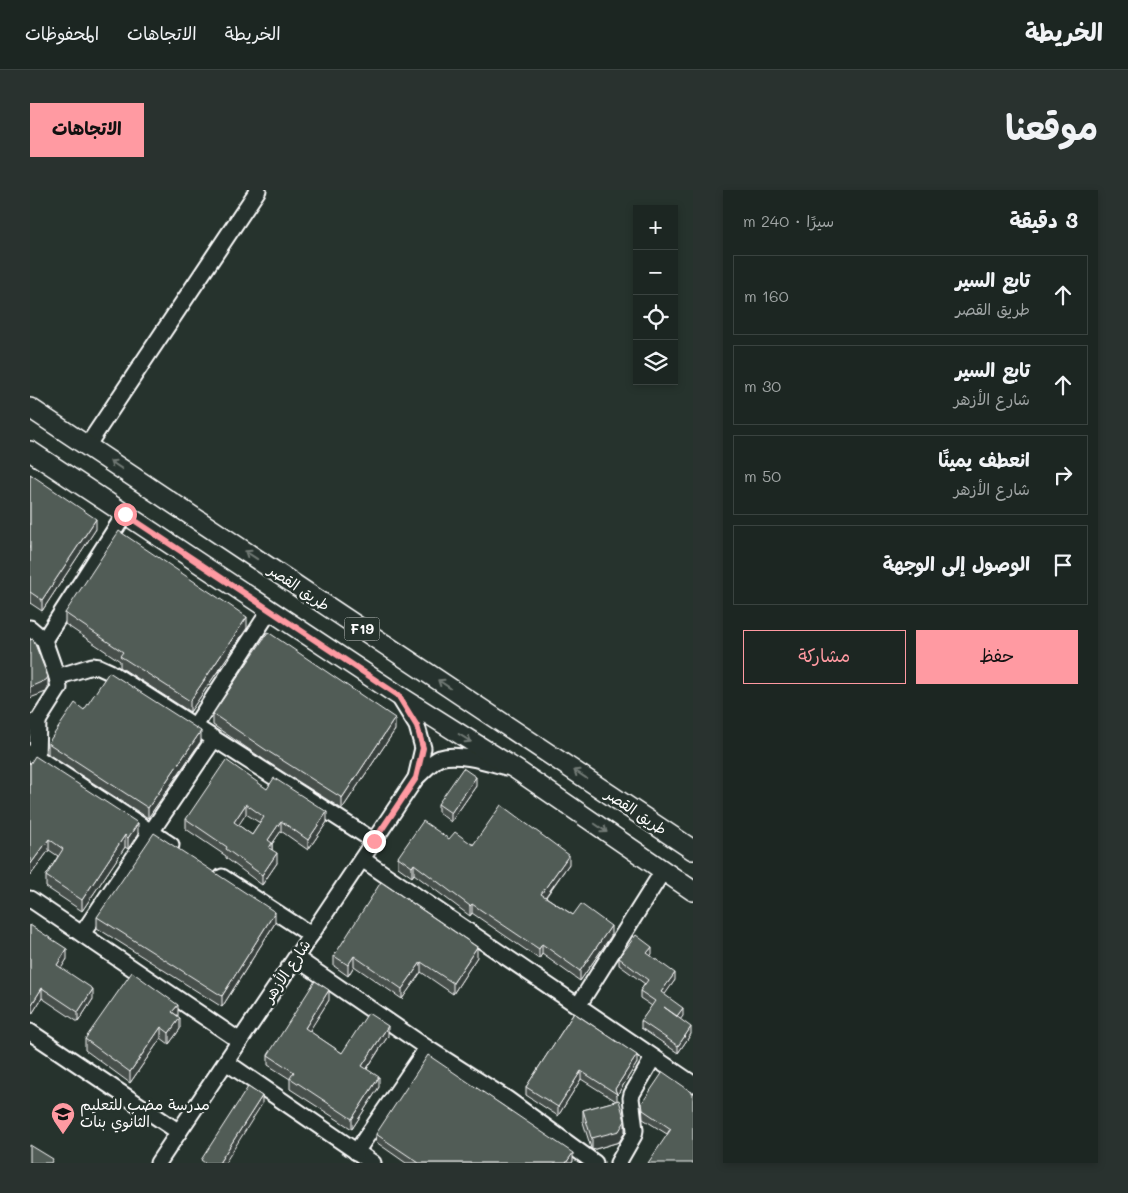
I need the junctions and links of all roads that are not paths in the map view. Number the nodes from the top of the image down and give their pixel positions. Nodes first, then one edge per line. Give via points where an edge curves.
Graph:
1 (258, 190) edge
2 (30, 408) edge
3 (87, 446) junction
4 (30, 451) edge
5 (125, 514) junction
6 (270, 610) junction
7 (30, 628) edge
8 (44, 640) junction
9 (57, 677) junction
10 (398, 695) junction
11 (34, 722) edge
12 (195, 726) junction
13 (214, 739) junction
14 (34, 755) edge
15 (517, 770) junction
16 (416, 778) junction
17 (151, 832) junction
18 (374, 841) junction
19 (693, 850) edge
20 (185, 854) edge
21 (362, 859) junction
22 (210, 870) edge
23 (663, 871) junction
24 (693, 891) edge
25 (30, 899) edge
26 (82, 934) junction
27 (311, 935) junction
28 (296, 958) junction
29 (578, 1006) junction
30 (30, 1032) edge
31 (240, 1040) junction
32 (427, 1048) junction
33 (653, 1058) junction
34 (226, 1062) junction
35 (693, 1084) edge
36 (179, 1132) junction
37 (356, 1152) junction
38 (592, 1162) edge
39 (158, 1163) edge
40 (373, 1163) edge
41 (618, 1163) edge

1 - 3 street
2 - 3 main road, طريق القصر / F19
19 -> 3 main road, طريق القصر / F19
4 - 5 main road, F19
5 - 6 main road, F19
5 - 8 street
6 - 10 main road, F19
6 - 12 street
7 - 8 street
8 - 9 street
9 - 11 street via 58,690
9 - 12 street via 92,666 99,667
10 -> 15 main road, F19
10 - 16 street, شارع الأزهر via 421,737 423,748
11 - 14 street
12 - 13 street
13 - 17 street
13 - 18 street
14 - 17 street
15 - 16 street, شارع الأزهر via 466,757 446,757 438,758
15 -> 23 main road, F19
16 - 18 street, شارع الأزهر
17 - 20 street
17 - 26 street
18 - 21 street, شارع الأزهر
21 - 27 street, شارع الأزهر
21 - 29 street
22 - 27 street
23 - 24 main road, F19
23 - 29 street
25 - 26 street
26 - 31 street
27 - 28 street, شارع الأزهر
28 - 31 street, شارع الأزهر
28 - 32 street
29 - 33 street
30 - 36 street
31 - 34 street, شارع الأزهر
32 - 37 street
32 - 38 street via 508,1099
33 - 35 street
33 - 41 street via 632,1094 634,1136
34 - 36 street, شارع الأزهر
34 - 37 street
36 - 39 street, شارع الأزهر
37 - 40 street

